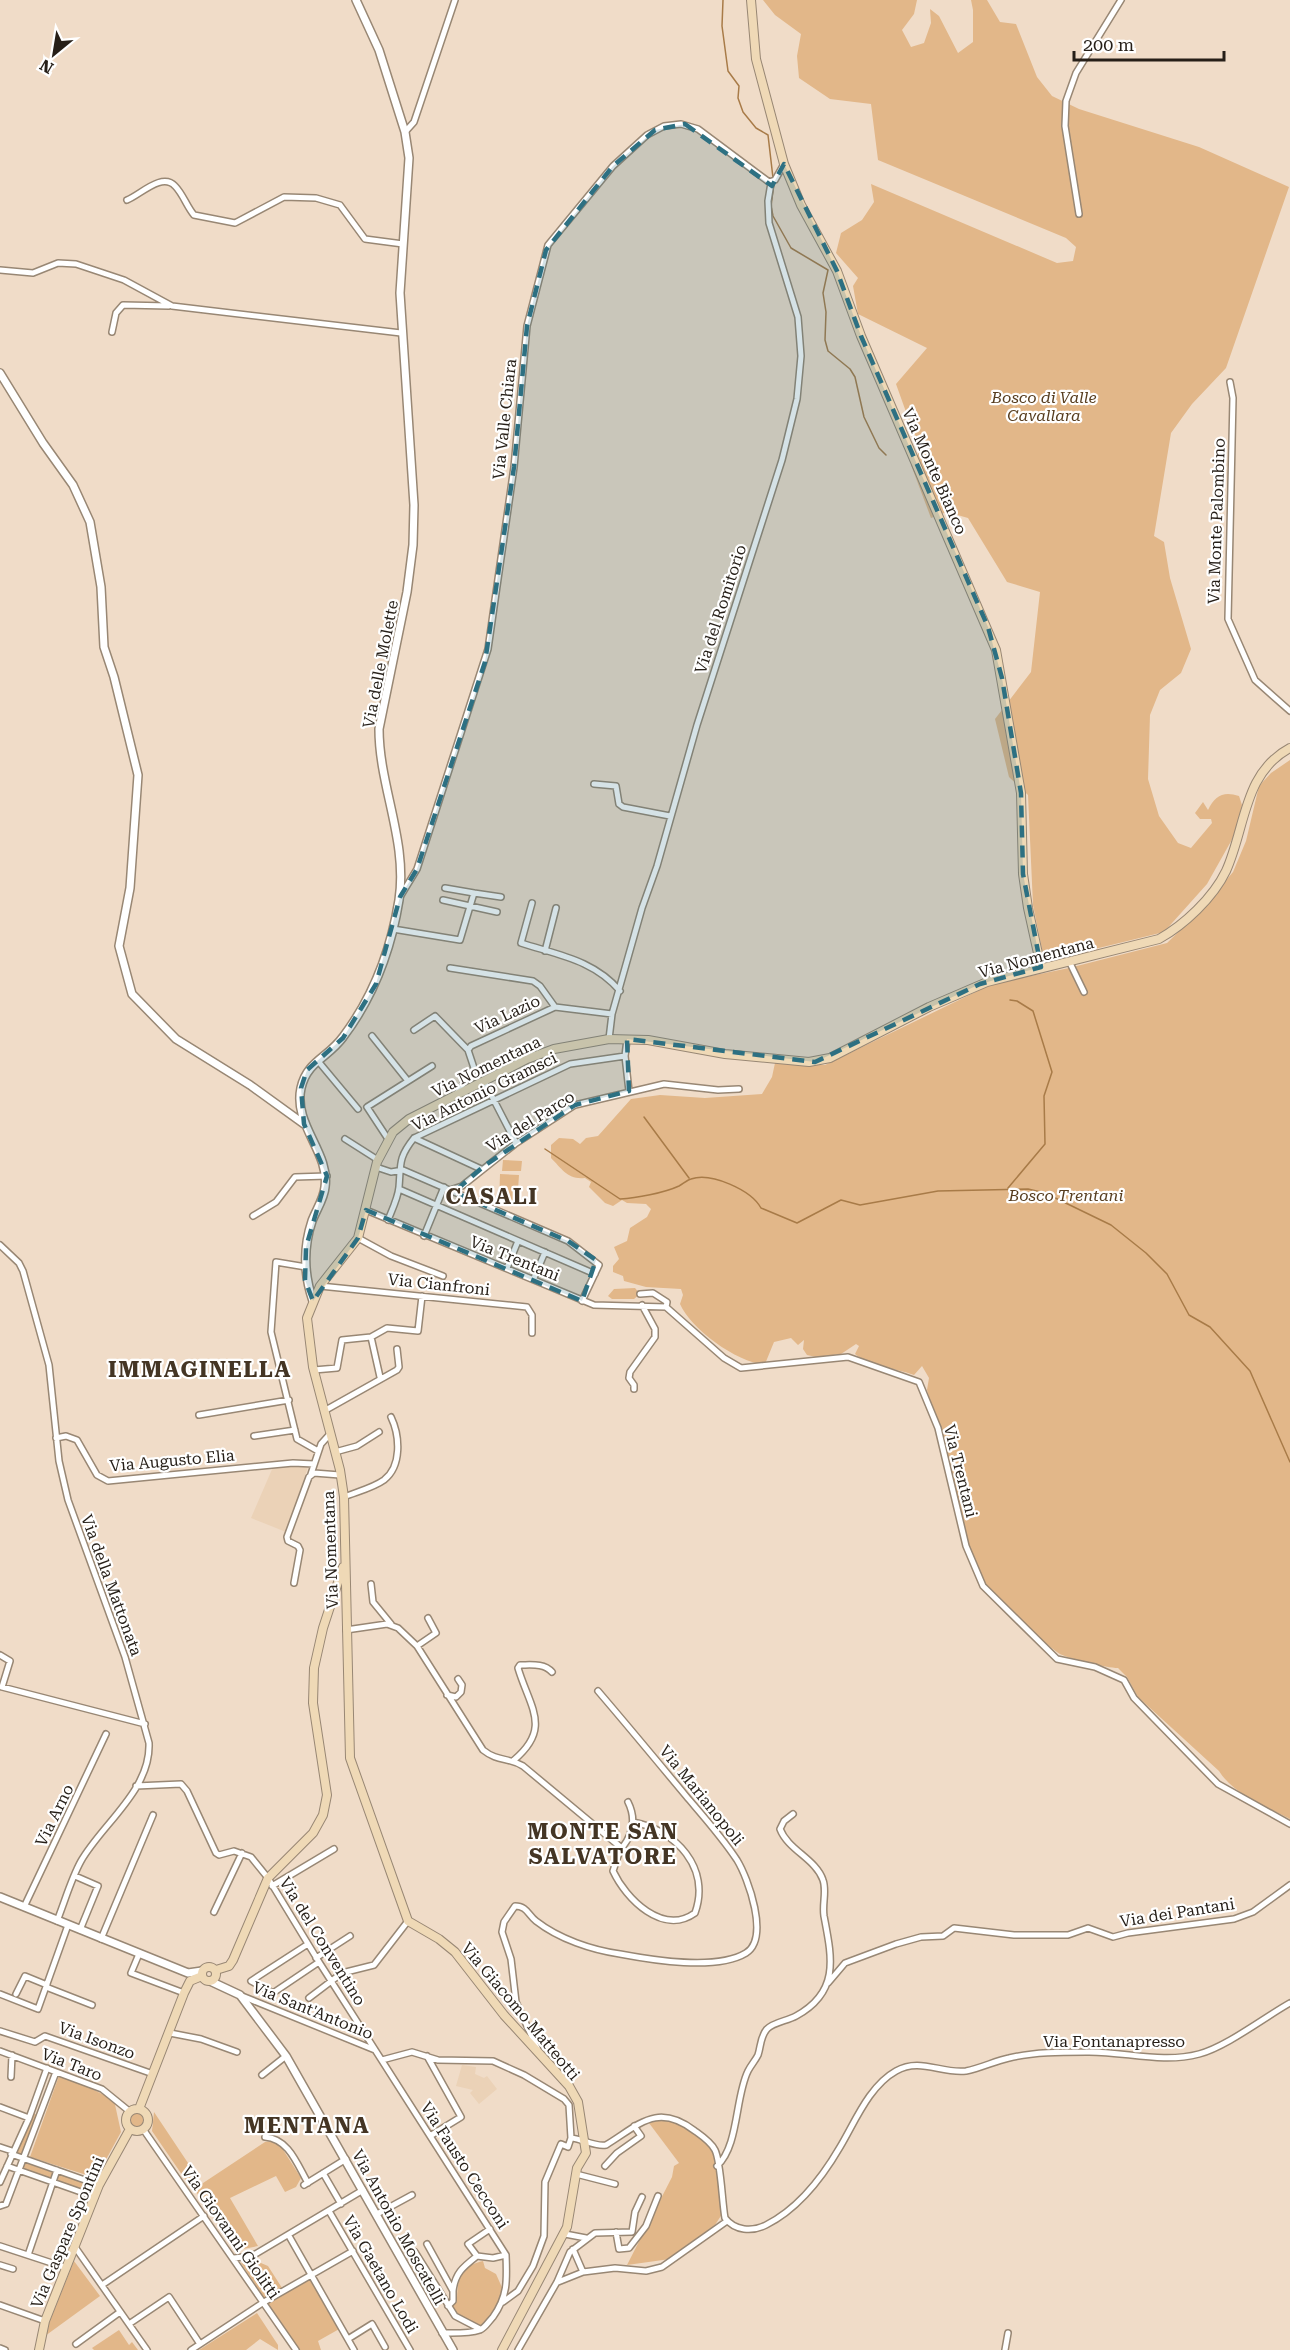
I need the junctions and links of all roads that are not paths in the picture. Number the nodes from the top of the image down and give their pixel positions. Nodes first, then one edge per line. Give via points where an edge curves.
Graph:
1 (356, 0) edge
2 (455, 0) edge
3 (751, 0) edge
4 (1121, 0) edge
5 (405, 132) junction
6 (784, 164) junction
7 (771, 183) junction
8 (127, 200) dead end
9 (1079, 214) dead end
10 (403, 244) junction
11 (0, 270) edge
12 (177, 306) junction
13 (112, 332) dead end
14 (402, 333) junction
15 (0, 373) edge
16 (1230, 382) dead end
17 (1290, 711) edge
18 (1290, 748) edge
19 (594, 784) dead end
20 (670, 816) junction
21 (445, 888) dead end
22 (474, 893) junction
23 (399, 897) junction
24 (501, 897) dead end
25 (442, 900) dead end
26 (532, 903) dead end
27 (471, 907) junction
28 (556, 908) dead end
29 (497, 912) dead end
30 (393, 929) junction
31 (545, 951) junction
32 (1069, 961) junction
33 (1041, 967) junction
34 (450, 968) dead end
35 (620, 991) junction
36 (1084, 992) dead end
37 (555, 1007) junction
38 (612, 1014) junction
39 (414, 1030) dead end
40 (372, 1036) dead end
41 (609, 1039) junction
42 (627, 1039) junction
43 (468, 1050) junction
44 (625, 1056) junction
45 (318, 1061) junction
46 (432, 1066) dead end
47 (408, 1081) junction
48 (484, 1081) junction
49 (739, 1089) dead end
50 (629, 1090) junction
51 (455, 1096) junction
52 (493, 1099) junction
53 (358, 1108) dead end
54 (304, 1124) junction
55 (414, 1138) junction
56 (345, 1139) dead end
57 (388, 1139) junction
58 (516, 1143) junction
59 (377, 1163) junction
60 (481, 1169) junction
61 (398, 1171) junction
62 (327, 1176) junction
63 (399, 1189) junction
64 (447, 1189) junction
65 (436, 1205) junction
66 (366, 1210) junction
67 (253, 1216) dead end
68 (388, 1220) junction
69 (424, 1236) junction
70 (358, 1238) junction
71 (518, 1241) junction
72 (0, 1245) edge
73 (545, 1252) junction
74 (306, 1267) junction
75 (507, 1268) junction
76 (595, 1274) junction
77 (443, 1276) dead end
78 (534, 1278) junction
79 (320, 1286) junction
80 (640, 1294) dead end
81 (422, 1296) junction
82 (313, 1301) junction
83 (582, 1301) junction
84 (642, 1305) junction
85 (666, 1307) junction
86 (532, 1333) dead end
87 (371, 1337) junction
88 (397, 1348) dead end
89 (314, 1370) junction
90 (380, 1377) junction
91 (634, 1389) dead end
92 (289, 1400) junction
93 (324, 1411) junction
94 (200, 1415) dead end
95 (392, 1418) dead end
96 (294, 1430) junction
97 (379, 1432) dead end
98 (330, 1434) junction
99 (255, 1437) dead end
100 (56, 1438) junction
101 (318, 1451) junction
102 (335, 1452) junction
103 (314, 1464) junction
104 (313, 1473) junction
105 (340, 1475) junction
106 (344, 1497) junction
107 (346, 1553) junction
108 (294, 1583) dead end
109 (372, 1584) dead end
110 (428, 1618) dead end
111 (391, 1624) junction
112 (346, 1630) junction
113 (417, 1646) junction
114 (0, 1655) edge
115 (552, 1672) dead end
116 (458, 1679) dead end
117 (598, 1691) dead end
118 (445, 1694) junction
119 (145, 1724) junction
120 (106, 1734) dead end
121 (514, 1760) junction
122 (136, 1786) junction
123 (628, 1802) dead end
124 (794, 1814) dead end
125 (153, 1815) dead end
126 (633, 1822) junction
127 (1290, 1824) edge
128 (623, 1848) junction
129 (334, 1849) dead end
130 (242, 1853) junction
131 (75, 1876) junction
132 (270, 1882) junction
133 (1290, 1885) edge
134 (0, 1897) edge
135 (24, 1907) junction
136 (214, 1912) dead end
137 (57, 1921) junction
138 (408, 1921) junction
139 (68, 1925) junction
140 (80, 1930) junction
141 (350, 1936) dead end
142 (101, 1939) junction
143 (308, 1944) junction
144 (139, 1954) junction
145 (318, 1960) junction
146 (216, 1971) junction
147 (202, 1973) junction
148 (210, 1981) junction
149 (332, 1982) junction
150 (828, 1983) junction
151 (46, 1986) junction
152 (184, 1993) junction
153 (0, 1994) edge
154 (16, 1994) dead end
155 (240, 1995) junction
156 (309, 1998) dead end
157 (1290, 2003) edge
158 (92, 2005) dead end
159 (0, 2031) edge
160 (170, 2033) junction
161 (376, 2050) junction
162 (0, 2051) edge
163 (237, 2052) dead end
164 (540, 2054) junction
165 (12, 2055) junction
166 (286, 2056) junction
167 (427, 2056) junction
168 (382, 2060) junction
169 (47, 2068) junction
170 (56, 2072) junction
171 (153, 2074) junction
172 (262, 2075) dead end
173 (11, 2077) dead end
174 (0, 2107) edge
175 (140, 2109) junction
176 (129, 2111) junction
177 (29, 2118) junction
178 (634, 2126) junction
179 (130, 2129) junction
180 (143, 2129) junction
181 (430, 2136) junction
182 (264, 2137) dead end
183 (572, 2138) junction
184 (584, 2139) junction
185 (0, 2147) edge
186 (12, 2153) junction
187 (22, 2158) junction
188 (345, 2159) junction
189 (7, 2166) junction
190 (605, 2166) dead end
191 (717, 2166) junction
192 (18, 2170) junction
193 (57, 2170) junction
194 (323, 2173) junction
195 (576, 2174) junction
196 (0, 2182) edge
197 (53, 2182) junction
198 (615, 2184) dead end
199 (99, 2185) junction
200 (363, 2190) junction
201 (412, 2195) dead end
202 (658, 2196) dead end
203 (95, 2197) junction
204 (642, 2197) dead end
205 (341, 2204) junction
206 (0, 2206) edge
207 (329, 2211) junction
208 (377, 2214) junction
209 (204, 2216) junction
210 (728, 2222) junction
211 (490, 2229) junction
212 (616, 2232) junction
213 (565, 2234) junction
214 (289, 2236) junction
215 (586, 2238) junction
216 (427, 2244) dead end
217 (0, 2246) edge
218 (75, 2247) junction
219 (572, 2250) junction
220 (353, 2251) junction
221 (415, 2252) dead end
222 (28, 2255) junction
223 (506, 2255) junction
224 (477, 2256) junction
225 (234, 2258) junction
226 (0, 2265) edge
227 (67, 2268) junction
228 (13, 2269) dead end
229 (583, 2272) junction
230 (311, 2275) junction
231 (557, 2282) junction
232 (102, 2285) junction
233 (453, 2291) junction
234 (264, 2302) junction
235 (503, 2302) junction
236 (0, 2306) edge
237 (448, 2306) junction
238 (120, 2312) junction
239 (45, 2321) junction
240 (129, 2324) junction
241 (481, 2330) junction
242 (442, 2333) junction
243 (1008, 2333) dead end
244 (348, 2339) junction
245 (76, 2344) dead end
246 (201, 2344) junction
247 (385, 2346) dead end
248 (0, 2348) edge
249 (293, 2349) edge
250 (450, 2349) edge
251 (506, 2349) edge
252 (5, 2350) edge
253 (39, 2350) edge
254 (147, 2350) edge
255 (191, 2350) edge
256 (354, 2350) edge
257 (410, 2350) edge
258 (518, 2350) edge
259 (1005, 2350) edge

1 - 5 street, Via delle Molette via 379,50
2 - 5 street via 413,125
3 - 6 main road, Via Monte Bianco via 757,64
4 - 9 street via 1076,73 1066,101 1065,126
5 - 10 street, Via delle Molette via 409,158
6 - 7 street
6 - 33 main road, Via Monte Bianco via 837,271 861,336 994,643 1021,793 1023,874
7 - 20 street, Via del Romitorio via 769,223 798,317 801,356 796,399 782,461
7 - 23 street, Via Valle Chiara via 698,129 667,124 647,135 613,166 548,245 526,334 515,457 488,649 417,869
8 - 10 street via 158,183 168,182 175,186 194,215 231,223 287,197 330,200 342,206 365,239
10 - 14 street, Via delle Molette
11 - 12 street via 33,273 62,263 79,264 128,281
12 - 13 street via 123,305 116,313
12 - 14 street
14 - 23 street, Via delle Molette via 413,545 379,729 398,850
15 - 54 street via 73,485 90,522 101,587 104,647 138,778 130,888 119,946 132,994 176,1040
16 - 17 street, Via Monte Palombino via 1233,398 1228,619 1255,680
18 - 32 main road, Via Nomentana via 1261,771 1219,884 1177,928 1147,943
19 - 20 street via 616,786 623,807
20 - 35 street, Via del Romitorio
21 - 22 street
22 - 24 street
22 - 27 street
23 - 30 street, Via delle Molette
25 - 27 street
26 - 31 street via 521,943
27 - 29 street
27 - 30 street via 459,941
28 - 31 street
30 - 45 street, Via delle Molette via 366,1004 343,1038
31 - 35 street via 606,974
32 - 33 main road, Via Nomentana
32 - 36 street
33 - 42 main road, Via Nomentana via 980,984 815,1062
34 - 37 street via 533,981
35 - 38 street, Via del Romitorio
37 - 38 street, Via Lazio
37 - 43 street, Via Lazio
38 - 41 street, Via del Romitorio
39 - 43 street via 435,1016
40 - 47 street
41 - 42 main road, Via Nomentana
41 - 48 main road, Via Nomentana via 554,1049
42 - 44 street
43 - 51 street, Via Lazio via 474,1068
44 - 50 street
44 - 52 street, Via Antonio Gramsci via 570,1064
45 - 53 street
45 - 54 street, Via delle Molette via 307,1070 301,1088
46 - 47 street
47 - 57 street via 367,1107
48 - 51 main road, Via Nomentana
48 - 52 street
49 - 50 street, Via del Parco via 664,1084
50 - 58 street, Via del Parco via 575,1105
51 - 57 main road, Via Nomentana via 409,1119
52 - 55 street, Via Antonio Gramsci
52 - 58 street
54 - 62 street, Via delle Molette
55 - 60 street
55 - 61 street, Via Antonio Gramsci via 402,1154
56 - 59 street
57 - 59 main road, Via Nomentana
58 - 60 street, Via del Parco
59 - 61 street via 391,1172
59 - 66 main road, Via Nomentana
60 - 64 street, Via del Parco via 462,1186
61 - 63 street
61 - 64 street
62 - 67 street via 295,1177 276,1202
62 - 74 street via 306,1247
63 - 65 street
63 - 68 street
64 - 65 street
64 - 76 street via 568,1240 596,1260 599,1264
65 - 69 street
65 - 71 street
66 - 68 street, Via Trentani
66 - 70 main road, Via Nomentana
68 - 69 street, Via Trentani
69 - 75 street, Via Trentani
70 - 77 street
70 - 79 main road, Via Nomentana
71 - 73 street
71 - 75 street
72 - 100 street, Via della Mattonata via 23,1271 49,1365
73 - 76 street
73 - 78 street
74 - 82 street via 305,1280
74 - 92 street via 276,1262 271,1332
75 - 78 street, Via Trentani
76 - 83 street
78 - 83 street, Via Trentani
79 - 81 street, Via Cianfroni
79 - 82 main road, Via Nomentana
80 - 85 street via 653,1293 667,1302
81 - 86 street, Via Cianfroni via 526,1307 532,1315
81 - 87 street via 418,1331 387,1328
82 - 89 main road, Via Nomentana via 307,1318
83 - 84 street, Via Trentani via 594,1305
84 - 85 street, Via Trentani
84 - 91 street via 656,1337 630,1372
85 - 127 street, Via Trentani via 741,1368 848,1357 919,1382 938,1428 964,1538 983,1586 1057,1659 1095,1667 1124,1680 1134,1698 1218,1784
87 - 89 street via 342,1340 337,1368
87 - 90 street
88 - 90 street via 399,1367
89 - 93 main road, Via Nomentana
90 - 93 street
92 - 94 street
92 - 96 street
93 - 98 main road, Via Nomentana
95 - 106 street via 398,1458 384,1480
96 - 99 street
96 - 101 street via 301,1443
97 - 102 street via 357,1446
98 - 101 street
98 - 102 main road, Via Nomentana
100 - 103 street, Via Augusto Elia via 77,1440 97,1475 106,1481
100 - 119 street, Via della Mattonata via 73,1518 126,1657
101 - 103 street
102 - 105 main road, Via Nomentana
103 - 104 street
104 - 105 street
104 - 108 street via 287,1537 300,1550
105 - 106 main road, Via Nomentana
106 - 107 main road, Via Nomentana
107 - 112 main road, Via Nomentana
107 - 132 main road via 319,1642 313,1677 326,1804 313,1833
109 - 111 street via 373,1602
110 - 113 street via 436,1633
111 - 112 street
111 - 113 street
112 - 138 main road, Via Nomentana via 350,1758
113 - 118 street
114 - 119 street via 10,1661 2,1687
115 - 121 street via 539,1665 518,1668 537,1732
116 - 118 street via 461,1692 452,1697
117 - 164 street, Via Marianopoli via 737,1861 749,1886 757,1927 752,1947 745,1953 689,1963 605,1952 577,1943 516,1906 502,1932 511,1959 516,2002
118 - 121 street via 483,1749 494,1758
119 - 122 street, Via della Mattonata via 148,1756
120 - 135 street, Via Arno
121 - 128 street
122 - 130 street via 181,1784 216,1853
122 - 131 street, Via della Mattonata via 88,1851
123 - 126 street
124 - 150 street via 780,1829 783,1838 823,1877 832,1971
125 - 142 street
126 - 128 street
126 - 128 street via 668,1836 694,1861 699,1891 695,1913 687,1918 660,1917 638,1904 619,1883 614,1871
129 - 132 street
130 - 132 street, Via del Conventino via 251,1857
130 - 136 street
131 - 137 street, Via della Mattonata
131 - 140 street via 98,1886
132 - 143 street, Via del Conventino
132 - 146 main road via 233,1960
133 - 150 street, Via dei Pantani via 1253,1912 1234,1919 1113,1937 1088,1928 1068,1935 1014,1935 954,1928 943,1936 921,1937 845,1963
134 - 135 street
135 - 137 street
137 - 139 street
138 - 149 street via 374,1965 342,1973
138 - 164 main road, Via Giacomo Matteotti via 455,1952
139 - 140 street
139 - 151 street
140 - 142 street
141 - 145 street
142 - 144 street
143 - 145 street, Via del Conventino
143 - 145 street via 251,1981 273,1993
144 - 147 street via 188,1973
144 - 152 street via 131,1973
145 - 149 street, Via del Conventino
146 - 147 main road via 207,1966
146 - 148 main road
147 - 148 main road
147 - 152 main road via 190,1981
148 - 155 street, Via Antonio Moscatelli
149 - 156 street
149 - 161 street, Via del Conventino
150 - 191 street, Via dei Pantani via 810,2006 764,2032 758,2055 747,2072 733,2132
151 - 153 street via 38,2009
151 - 154 street via 25,1976
151 - 158 street
152 - 160 main road
155 - 161 street, Via Sant'Antonio
155 - 166 street, Via Antonio Moscatelli
157 - 210 street, Via Fontanapresso via 1198,2054 1158,2058 1076,2052 1017,2056 962,2071 944,2071 922,2064 902,2068 887,2078 863,2107 836,2154 794,2208 753,2230
159 - 171 street, Via Isonzo via 35,2042 45,2036
160 - 163 street
160 - 171 main road
161 - 168 street, Via Fausto Cecconi
162 - 165 street, Via Taro
164 - 184 main road, Via Giacomo Matteotti via 578,2102
165 - 169 street, Via Taro
165 - 173 street
166 - 172 street
166 - 188 street, Via Antonio Moscatelli
167 - 168 street via 412,2052
167 - 181 street via 461,2117
167 - 183 street via 493,2061 556,2092 569,2105
168 - 181 street, Via Fausto Cecconi
169 - 170 street, Via Taro
169 - 177 street
170 - 176 street, Via Taro via 105,2090
170 - 187 street
171 - 175 main road
174 - 177 street
175 - 176 main road
175 - 180 main road via 148,2118
176 - 179 main road via 125,2120
177 - 186 street
178 - 184 street via 606,2145
178 - 190 street via 641,2136
178 - 191 street via 649,2118 666,2116 688,2125 716,2151
179 - 180 main road
179 - 199 main road, Via Gaspare Spontini
180 - 209 street, Via Giovanni Giolitti
181 - 211 street, Via Fausto Cecconi
182 - 194 street via 285,2144 306,2184
183 - 184 street
183 - 235 street via 568,2147 561,2144 545,2182 544,2236 533,2266 518,2291
184 - 195 main road, Via Giacomo Matteotti via 586,2153
185 - 186 street
186 - 187 street
186 - 189 street
187 - 192 street
187 - 193 street
188 - 194 street
188 - 200 street, Via Antonio Moscatelli
189 - 192 street
189 - 196 street
191 - 210 street
192 - 197 street
192 - 206 street via 6,2204
193 - 197 street
193 - 199 street
194 - 205 street
195 - 198 street
195 - 213 main road, Via Giacomo Matteotti
197 - 203 street
197 - 222 street
199 - 203 main road, Via Gaspare Spontini
200 - 205 street
200 - 208 street, Via Antonio Moscatelli
201 - 208 street
202 - 212 street via 646,2226 629,2248 619,2249
203 - 218 main road, Via Gaspare Spontini
204 - 212 street via 632,2232
205 - 207 street
207 - 214 street
207 - 220 street, Via Gaetano Lodi
208 - 242 street, Via Antonio Moscatelli
209 - 225 street, Via Giovanni Giolitti
209 - 232 street
210 - 229 street via 662,2267
211 - 223 street, Via Fausto Cecconi
211 - 224 street via 468,2244
212 - 215 street via 606,2230
213 - 215 street
213 - 251 main road, Via Giacomo Matteotti
214 - 225 street via 252,2256
214 - 230 street
215 - 219 street
216 - 233 street
217 - 222 street
218 - 227 main road, Via Gaspare Spontini
218 - 232 street
219 - 229 street
219 - 231 street
220 - 230 street
220 - 257 street, Via Gaetano Lodi
221 - 237 street
222 - 227 street
223 - 224 street
223 - 235 street, Via Fausto Cecconi via 507,2290
224 - 233 street via 459,2271
225 - 234 street, Via Giovanni Giolitti
226 - 228 street
227 - 239 main road, Via Gaspare Spontini
229 - 231 street
230 - 234 street
230 - 244 street
231 - 258 street
232 - 238 street
233 - 237 street via 453,2301
234 - 246 street
234 - 249 street, Via Giovanni Giolitti
235 - 241 street
236 - 239 street
237 - 241 street via 454,2316
238 - 240 street
238 - 245 street
239 - 253 main road, Via Gaspare Spontini
240 - 246 street via 169,2297
240 - 254 street
241 - 242 street
242 - 250 street, Via Antonio Moscatelli
243 - 259 street
244 - 247 street via 372,2324
244 - 256 street
246 - 255 street
248 - 252 street

